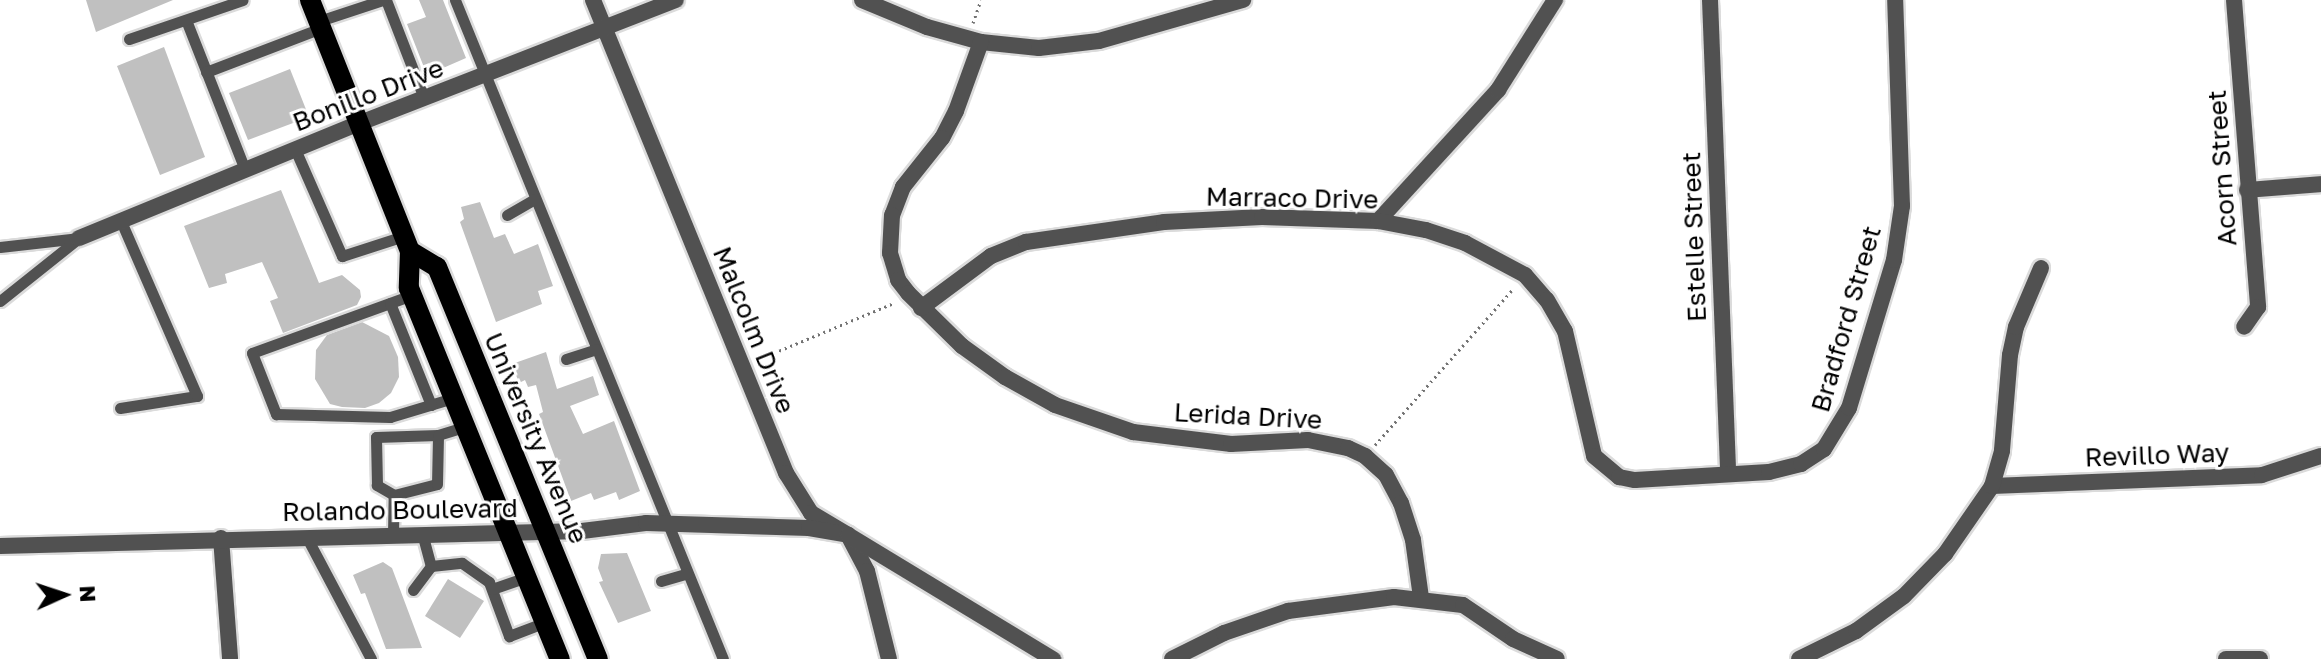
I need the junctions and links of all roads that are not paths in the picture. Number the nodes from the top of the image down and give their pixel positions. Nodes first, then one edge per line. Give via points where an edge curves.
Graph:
1 (243, 0) edge
2 (310, 0) edge
3 (385, 0) edge
4 (455, 0) edge
5 (593, 0) edge
6 (676, 0) edge
7 (862, 0) edge
8 (1243, 0) edge
9 (1555, 0) edge
10 (1710, 0) edge
11 (1895, 0) edge
12 (2234, 0) edge
13 (879, 4) edge
14 (186, 20) junction
15 (320, 24) junction
16 (605, 28) junction
17 (129, 39) dead end
18 (975, 40) junction
19 (206, 72) junction
20 (485, 75) junction
21 (424, 98) junction
22 (360, 123) junction
23 (295, 149) junction
24 (245, 170) junction
25 (2321, 184) edge
26 (2247, 190) junction
27 (535, 199) junction
28 (507, 215) dead end
29 (121, 221) junction
30 (1378, 221) junction
31 (79, 238) junction
32 (407, 243) junction
33 (0, 247) edge
34 (2041, 268) dead end
35 (412, 295) junction
36 (0, 301) edge
37 (916, 302) junction
38 (390, 303) junction
39 (2244, 327) dead end
40 (596, 349) junction
41 (566, 359) dead end
42 (453, 398) junction
43 (431, 405) junction
44 (120, 408) dead end
45 (465, 427) junction
46 (438, 435) junction
47 (2321, 456) edge
48 (1728, 472) junction
49 (1992, 486) junction
50 (394, 495) junction
51 (670, 525) junction
52 (507, 531) junction
53 (547, 531) junction
54 (422, 533) junction
55 (393, 534) junction
56 (848, 535) junction
57 (306, 536) junction
58 (221, 538) junction
59 (0, 546) edge
60 (431, 566) junction
61 (686, 574) junction
62 (526, 577) junction
63 (661, 581) dead end
64 (492, 589) junction
65 (413, 590) dead end
66 (1421, 598) junction
67 (545, 622) junction
68 (230, 659) edge
69 (371, 659) edge
70 (560, 659) edge
71 (598, 659) edge
72 (723, 659) edge
73 (889, 659) edge
74 (1053, 659) edge
75 (1172, 659) edge
76 (1557, 659) edge
77 (1799, 659) edge
78 (2226, 659) edge
79 (2260, 659) edge

1 - 14 lane
2 - 15 main road
3 - 15 lane
3 - 21 lane
4 - 20 lane
5 - 16 street, Malcolm Drive
6 - 16 street, Bonillo Drive
7 - 13 street
8 - 18 street via 1099,41 1039,48
9 - 30 street via 1498,90
10 - 48 street, Estelle Street
11 - 48 street, Bradford Street via 1902,206 1894,260 1849,408 1824,449 1801,464 1769,472
12 - 26 street, Acorn Street
13 - 18 street via 927,27
14 - 17 lane
14 - 19 lane
15 - 19 lane
15 - 22 main road
16 - 20 street, Bonillo Drive
16 - 56 street, Malcolm Drive via 786,473 811,513
18 - 37 street, Lerida Drive via 949,125 903,187 892,215 890,253 898,280
19 - 24 lane
20 - 21 street, Bonillo Drive
20 - 27 lane
21 - 22 street, Bonillo Drive
22 - 23 street, Bonillo Drive
22 - 32 main road
23 - 24 street, Bonillo Drive
23 - 32 lane via 342,256
24 - 29 street, Bonillo Drive
25 - 26 street
26 - 39 street, Acorn Street via 2258,307
27 - 28 lane
27 - 40 lane
29 - 31 street, Bonillo Drive
29 - 44 lane via 197,396
30 - 37 street, Marraco Drive via 1262,217 1164,222 1026,242 991,256
30 - 48 street, Marraco Drive via 1465,243 1525,275 1565,331 1594,456 1607,469 1635,480
31 - 33 lane
31 - 36 lane
32 - 35 main road
32 - 53 main road, University Avenue via 437,267
34 - 49 street via 2016,327 2002,450
35 - 38 lane
35 - 42 main road
37 - 66 street, Lerida Drive via 962,346 1005,377 1055,405 1133,432 1231,444 1308,440 1365,456 1386,475 1401,503 1413,540
38 - 43 lane
38 - 43 lane via 252,353 276,414 390,417
40 - 41 lane
40 - 51 lane
42 - 43 lane
42 - 45 main road
45 - 46 lane
45 - 52 main road
46 - 50 lane via 437,484
46 - 50 lane via 376,437 377,485
47 - 49 street, Revillo Way via 2262,475
49 - 77 street via 1945,554 1904,596 1856,631
50 - 55 lane
51 - 53 street, Rolando Boulevard
51 - 56 street, Rolando Boulevard via 809,528
51 - 61 lane
52 - 53 street, Rolando Boulevard
52 - 54 street, Rolando Boulevard
52 - 62 main road
53 - 71 main road, University Avenue
54 - 55 street, Rolando Boulevard
54 - 60 lane
55 - 57 street, Rolando Boulevard
56 - 73 street via 867,571
56 - 74 street, Rolando Boulevard
57 - 58 street, Rolando Boulevard
57 - 69 lane
58 - 59 street, Rolando Boulevard
58 - 68 street
60 - 64 lane via 462,563
60 - 65 lane
61 - 63 lane
61 - 72 lane
62 - 64 lane
62 - 67 main road
64 - 67 lane via 509,636
66 - 75 street via 1358,599 1288,611 1224,633
66 - 76 street via 1463,605 1513,639
67 - 70 main road
78 - 79 street

